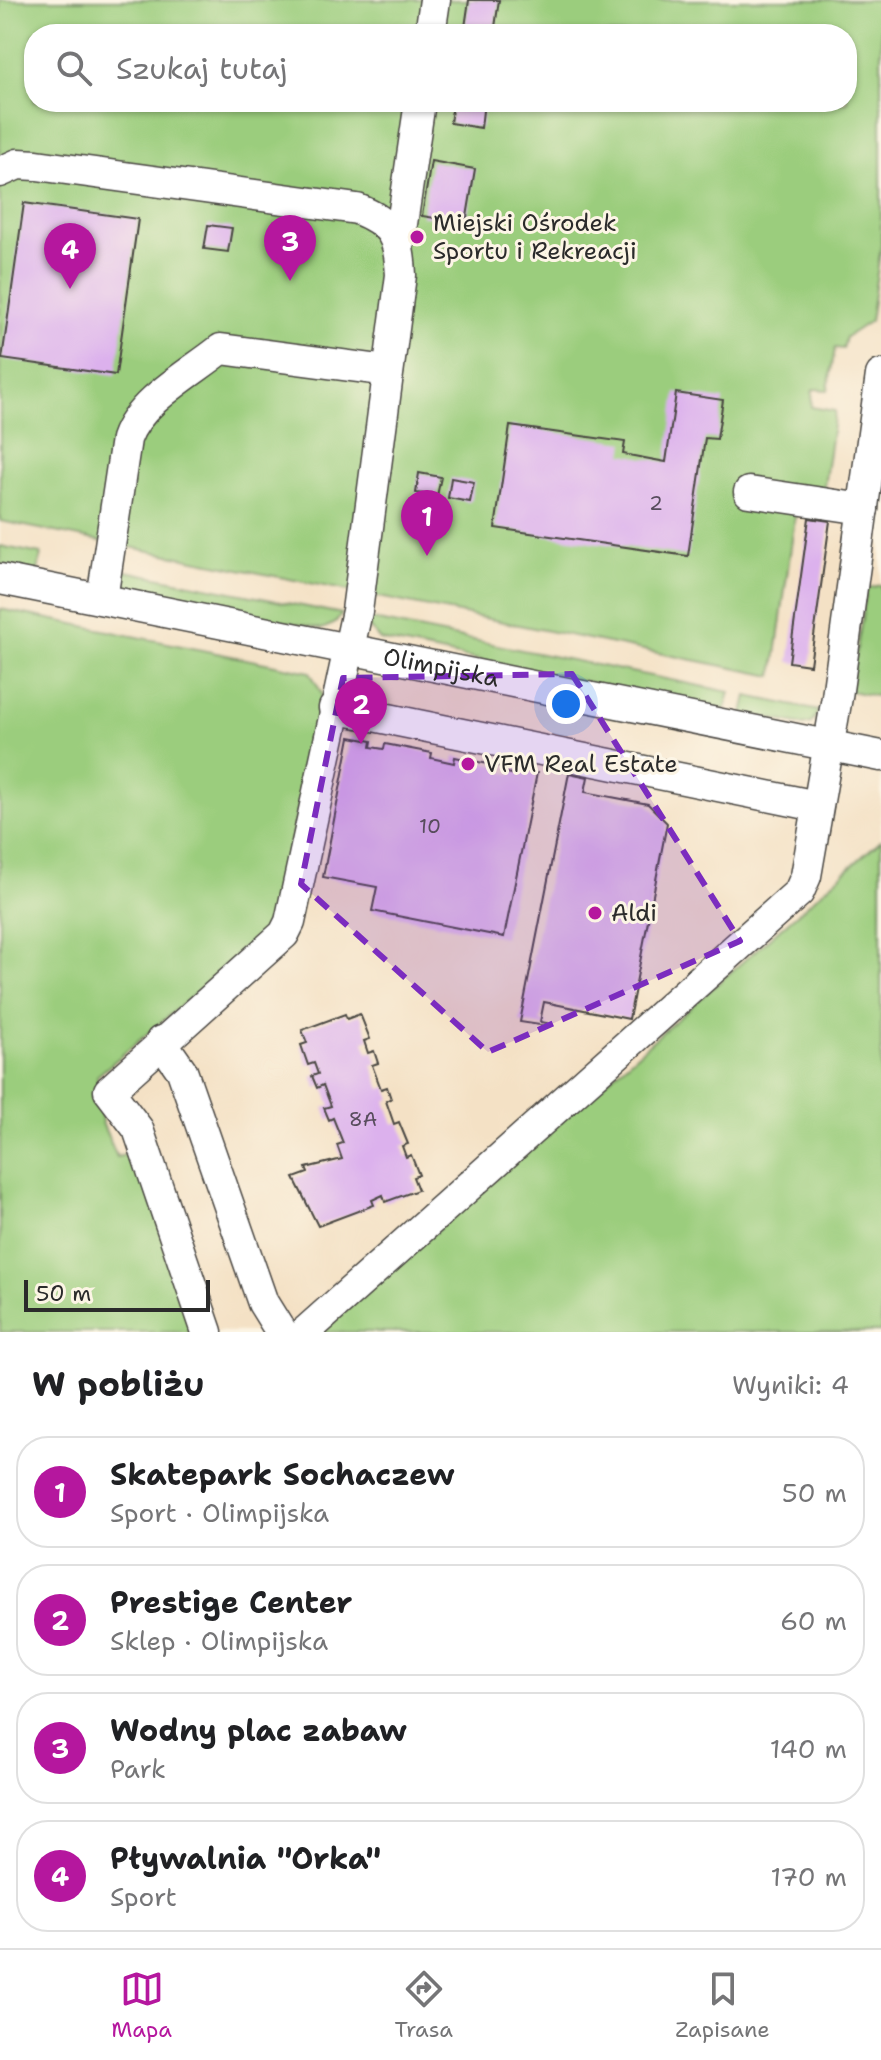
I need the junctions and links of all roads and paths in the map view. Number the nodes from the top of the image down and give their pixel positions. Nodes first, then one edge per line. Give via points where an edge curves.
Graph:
1 (435, 0) edge
2 (431, 24) edge
3 (419, 112) edge
4 (0, 172) edge
5 (399, 244) junction
6 (388, 371) junction
7 (881, 375) edge
8 (879, 408) edge
9 (749, 492) dead end
10 (863, 509) junction
11 (867, 577) edge
12 (0, 579) edge
13 (102, 599) junction
14 (346, 649) junction
15 (334, 708) junction
16 (828, 746) junction
17 (881, 756) edge
18 (817, 806) junction
19 (161, 1041) junction
20 (207, 1332) edge
21 (281, 1332) edge
22 (305, 1332) edge

1 - 2 street
3 - 5 street
4 - 5 street via 18,164 37,165 357,209 381,218
5 - 6 street via 401,275
6 - 13 street via 221,349 131,423
6 - 14 street via 357,611
7 - 8 street
8 - 10 street
9 - 10 street
10 - 11 street
11 - 16 street
12 - 13 street, Olimpijska
13 - 14 street, Olimpijska
14 - 15 street
14 - 16 street, Olimpijska
15 - 18 street
15 - 19 street via 284,934
16 - 17 street, Olimpijska
16 - 18 street
18 - 22 street via 806,876 790,903
19 - 20 street via 109,1091 138,1129
19 - 21 street via 182,1071 263,1303

